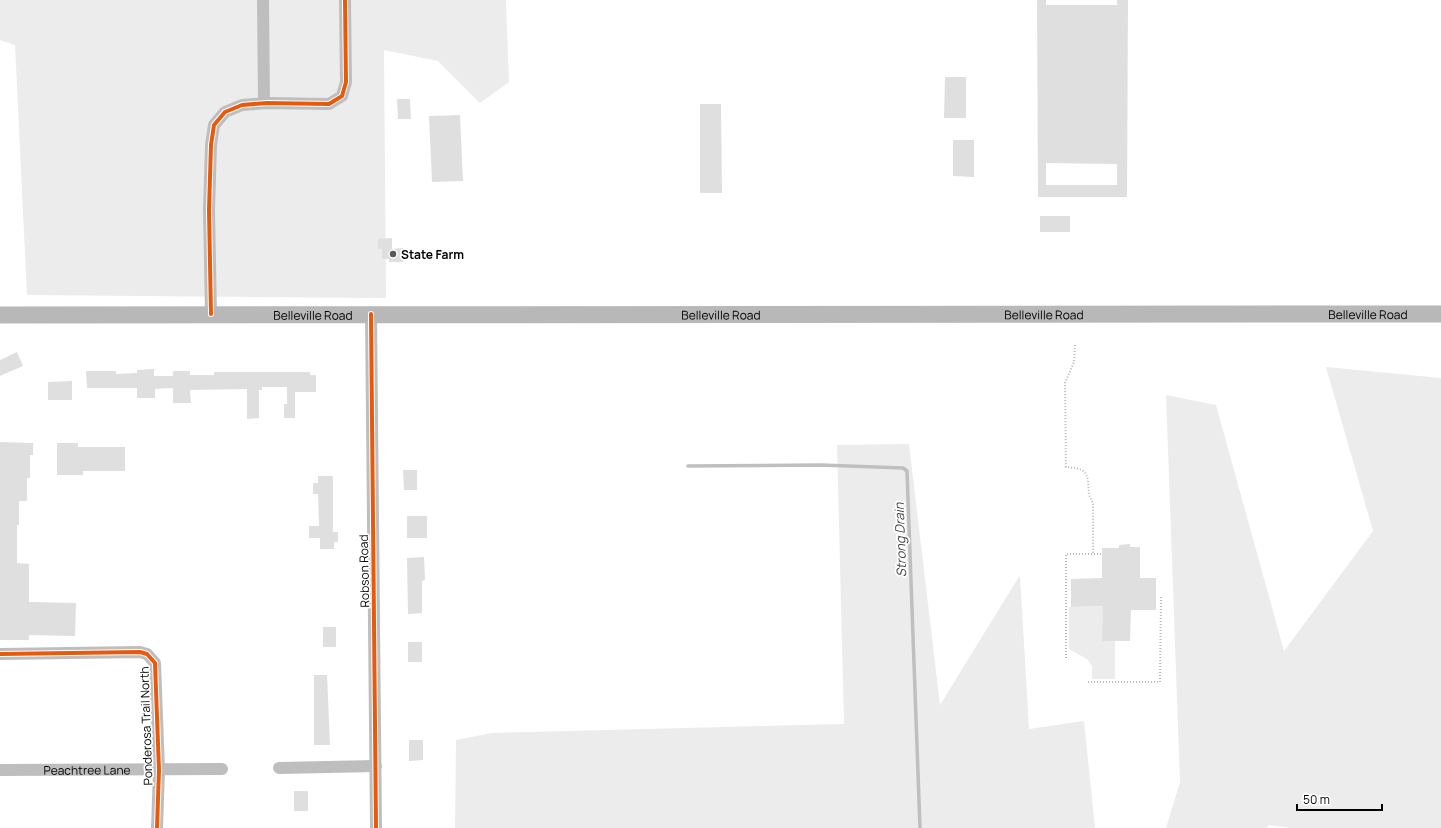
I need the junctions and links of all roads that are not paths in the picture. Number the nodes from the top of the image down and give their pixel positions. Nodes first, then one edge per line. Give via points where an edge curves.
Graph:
1 (263, 0) edge
2 (346, 0) edge
3 (264, 103) junction
4 (211, 314) junction
5 (371, 314) junction
6 (1441, 314) edge
7 (0, 315) edge
8 (0, 654) edge
9 (376, 766) junction
10 (279, 768) dead end
11 (222, 769) dead end
12 (0, 770) edge
13 (159, 770) junction
14 (157, 828) edge
15 (376, 828) edge

1 - 3 street
2 - 3 street via 346,82 342,96 329,104
3 - 4 street via 242,105 225,112 214,125 210,195
4 - 5 main road, Belleville Road
4 - 7 main road, Belleville Road
5 - 6 main road, Belleville Road
5 - 9 street, Robson Road
8 - 13 street, Ponderosa Trail North via 147,654 156,663
9 - 10 street
9 - 15 street, Robson Road
11 - 13 street, Peachtree Lane
12 - 13 street, Peachtree Lane
13 - 14 street, Ponderosa Trail North

